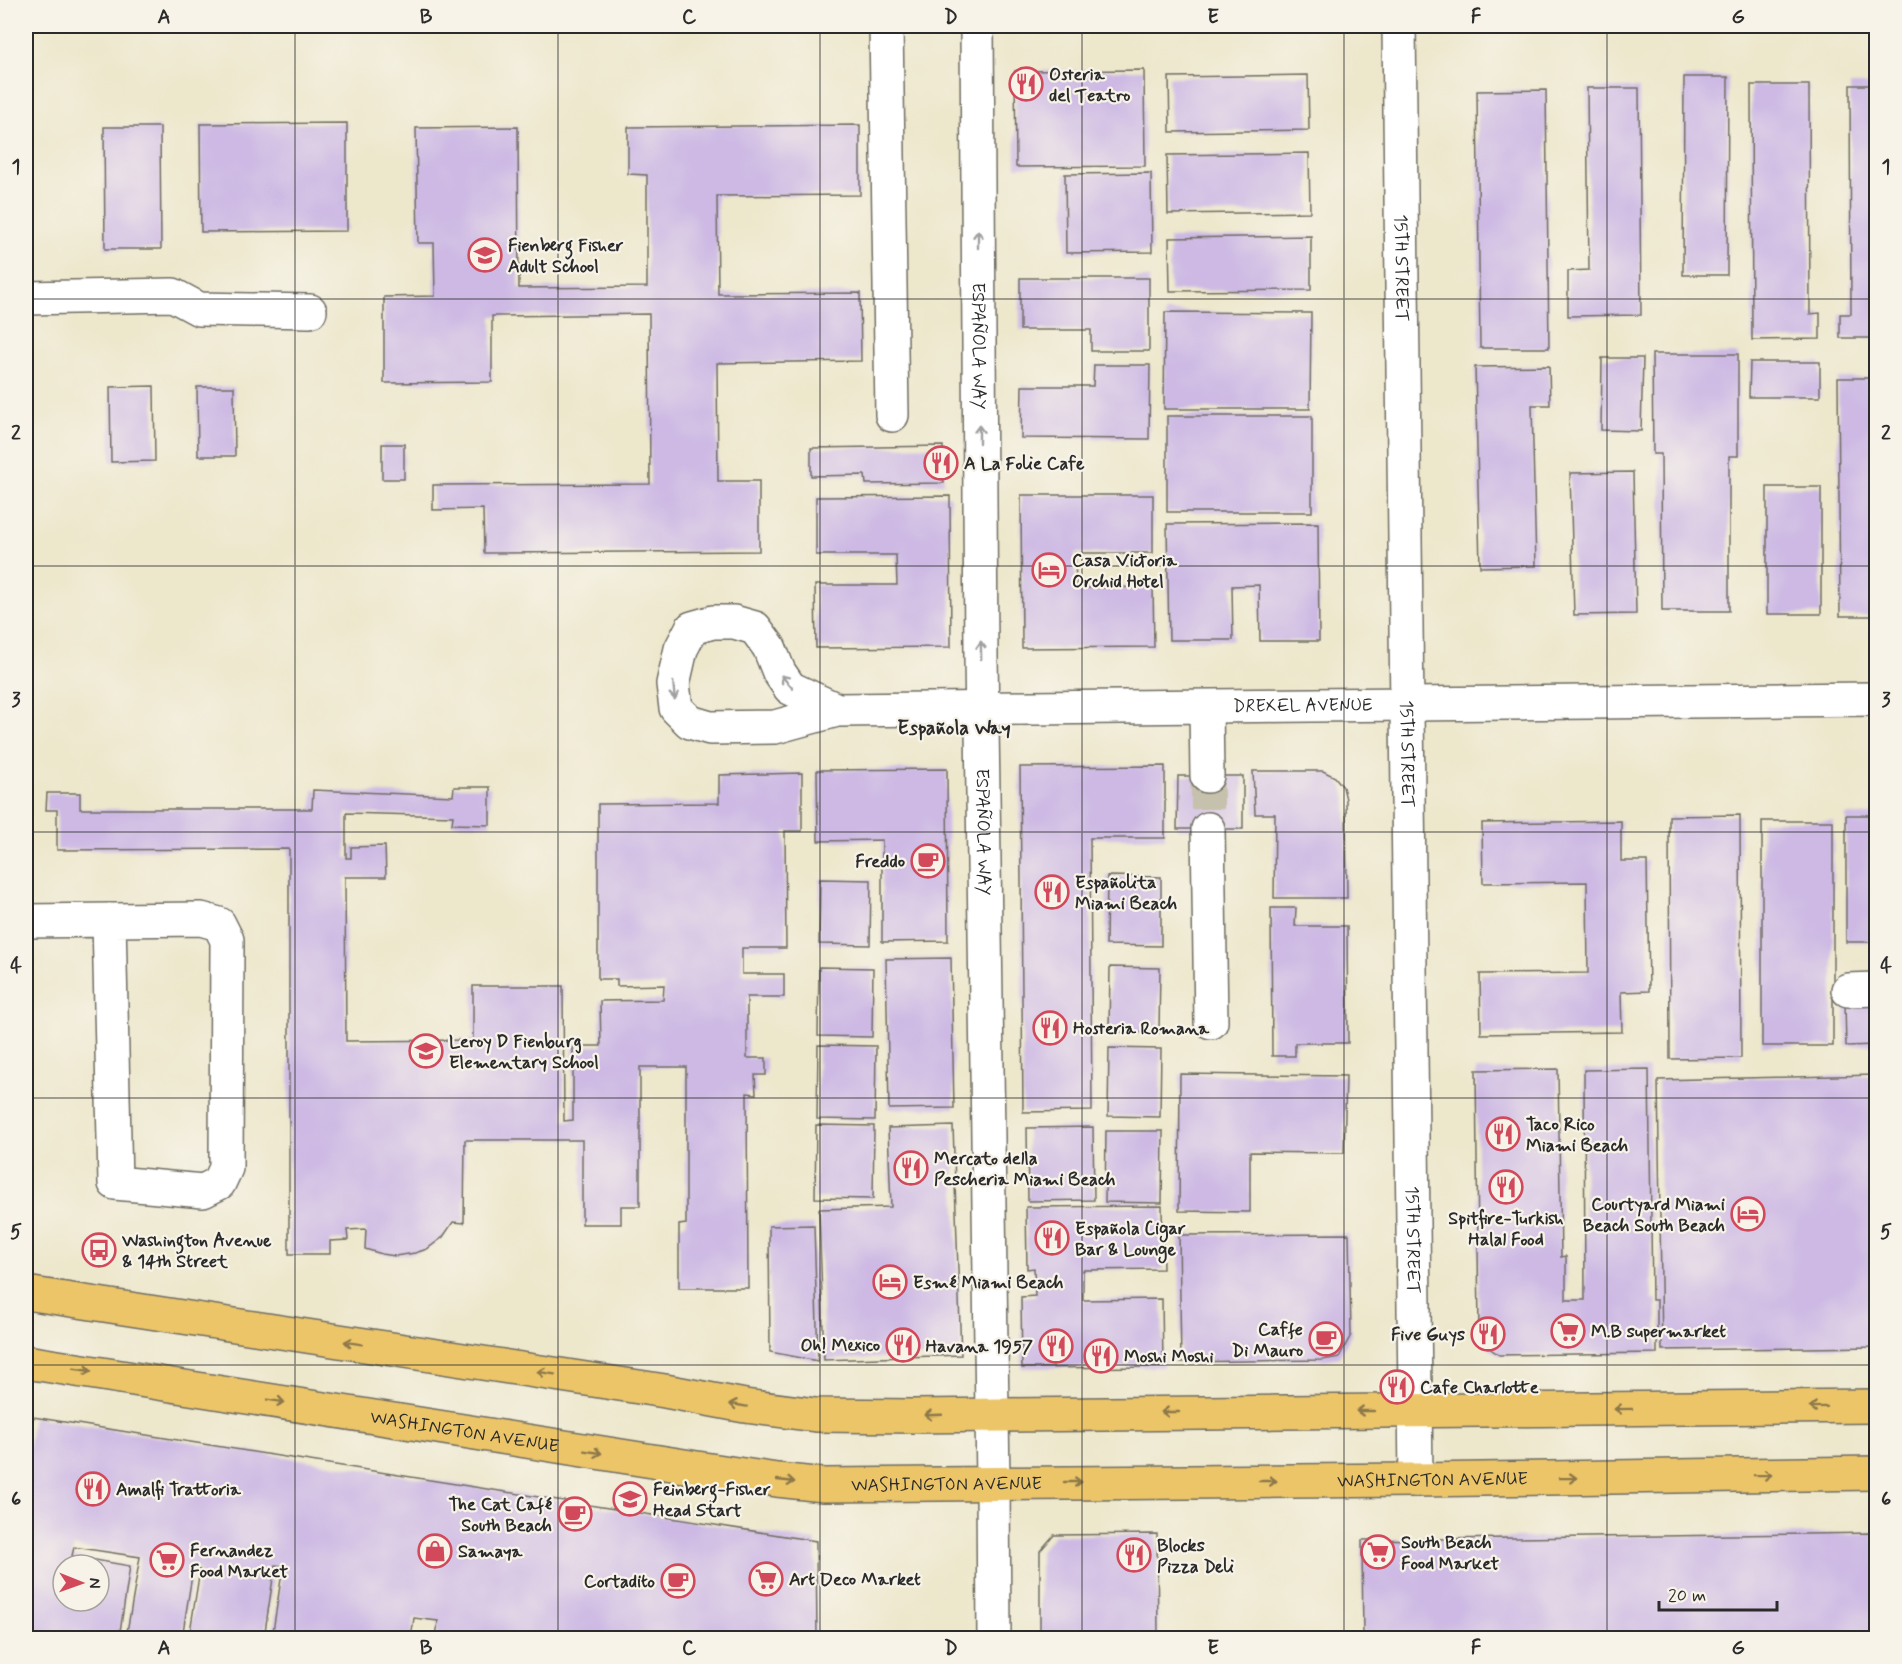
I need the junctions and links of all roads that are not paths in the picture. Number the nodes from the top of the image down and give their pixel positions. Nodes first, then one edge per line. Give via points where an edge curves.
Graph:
1 (886, 26) edge
2 (977, 26) edge
3 (1399, 26) edge
4 (26, 298) edge
5 (310, 311) dead end
6 (892, 415) dead end
7 (1876, 699) edge
8 (1407, 705) junction
9 (1206, 707) junction
10 (982, 709) junction
11 (837, 710) junction
12 (1207, 776) tunnel mouth
13 (1208, 829) tunnel mouth
14 (109, 920) junction
15 (26, 921) edge
16 (1211, 1022) dead end
17 (26, 1293) edge
18 (26, 1362) edge
19 (1876, 1406) edge
20 (1415, 1410) junction
21 (991, 1414) junction
22 (1876, 1473) edge
23 (1416, 1480) junction
24 (993, 1482) junction
25 (994, 1638) edge

1 - 6 street
10 -> 2 street, ESPAÑOLA WAY
3 - 8 street, 15TH STREET
4 - 5 street via 173,295 199,309
7 - 8 street, DREXEL AVENUE
8 - 9 street, DREXEL AVENUE
8 - 20 street, 15TH STREET
9 - 10 street, DREXEL AVENUE
9 - 12 street
10 - 11 street, DREXEL AVENUE
10 - 21 street, ESPAÑOLA WAY
11 -> 11 street, DREXEL AVENUE via 790,688 755,628 713,622 692,628 681,649 673,684 676,708 690,722 710,728 775,727
13 - 16 street
14 - 14 street via 201,919 219,924 227,940 226,1168 219,1183 203,1191 115,1183
14 - 15 street
21 -> 17 main road via 816,1415 757,1408
18 -> 24 main road, WASHINGTON AVENUE via 777,1480 824,1485
19 -> 20 main road
20 -> 21 main road
20 - 23 street, 15TH STREET
21 - 24 street, ESPAÑOLA WAY
23 -> 22 main road, WASHINGTON AVENUE
24 -> 23 main road, WASHINGTON AVENUE
24 - 25 street, ESPAÑOLA WAY

